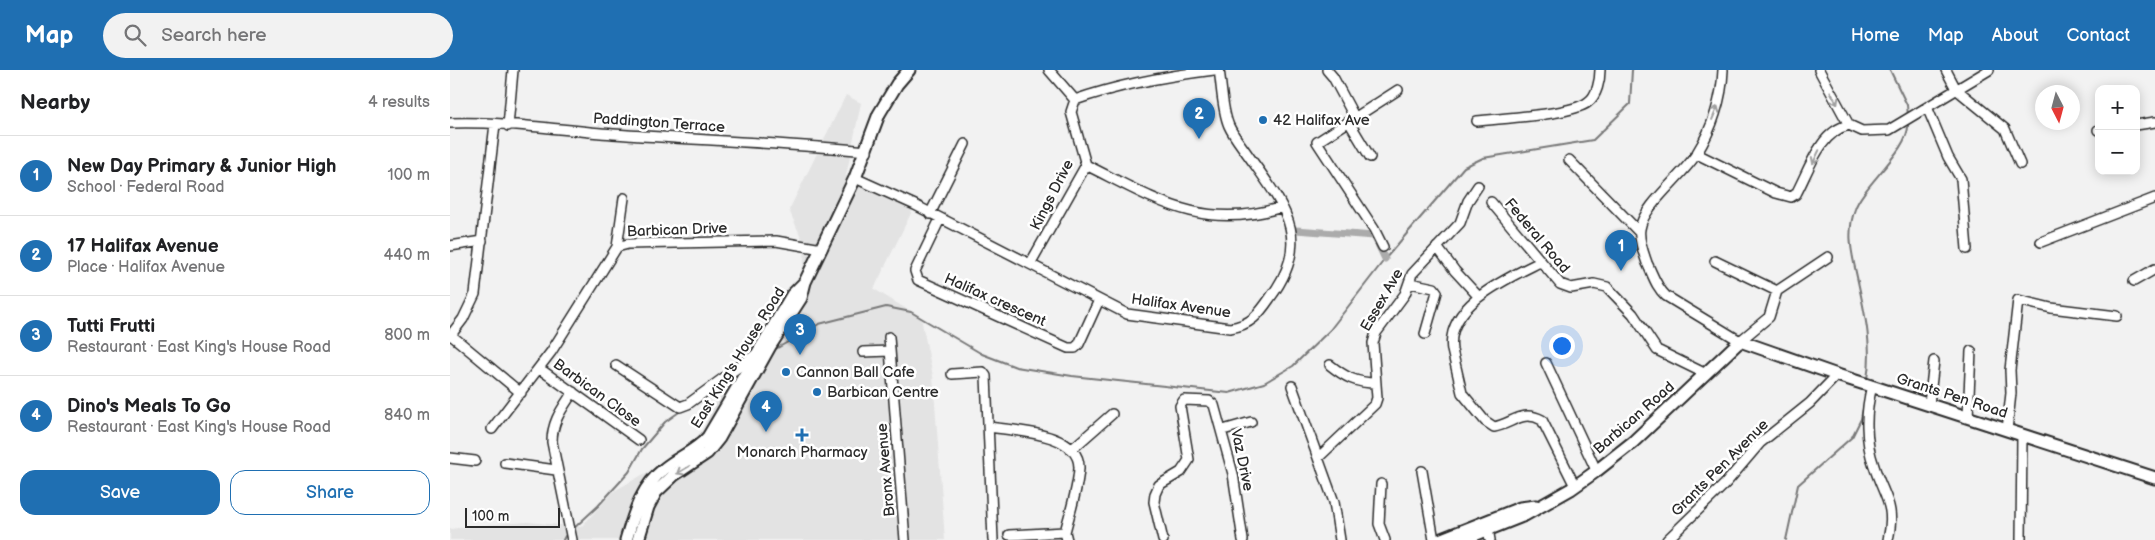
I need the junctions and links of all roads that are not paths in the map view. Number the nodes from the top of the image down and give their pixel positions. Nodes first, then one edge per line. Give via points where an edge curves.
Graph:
1 (513, 70) edge
2 (910, 70) edge
3 (1049, 70) edge
4 (1214, 70) edge
5 (1219, 70) edge
6 (1328, 70) edge
7 (1600, 70) edge
8 (1723, 70) edge
9 (1819, 70) edge
10 (1946, 70) edge
11 (1989, 70) edge
12 (1956, 89) junction
13 (1398, 90) dead end
14 (1074, 100) junction
15 (1927, 107) junction
16 (1352, 120) junction
17 (1477, 121) dead end
18 (2155, 122) edge
19 (450, 123) edge
20 (495, 124) junction
21 (2140, 124) edge
22 (1849, 125) junction
23 (508, 126) junction
24 (964, 144) dead end
25 (867, 151) junction
26 (1697, 154) junction
27 (1370, 157) dead end
28 (1569, 160) dead end
29 (2020, 164) dead end
30 (1086, 165) junction
31 (855, 178) junction
32 (1478, 186) dead end
33 (624, 198) dead end
34 (2155, 198) edge
35 (1491, 202) dead end
36 (1282, 207) junction
37 (930, 214) junction
38 (940, 219) junction
39 (1639, 232) junction
40 (482, 241) junction
41 (2040, 242) dead end
42 (450, 246) edge
43 (617, 247) junction
44 (1382, 247) dead end
45 (1437, 247) junction
46 (822, 249) junction
47 (1967, 250) dead end
48 (1828, 257) dead end
49 (1716, 261) dead end
50 (1540, 262) junction
51 (1030, 264) junction
52 (2155, 269) edge
53 (2134, 281) dead end
54 (805, 282) junction
55 (1410, 283) junction
56 (1777, 291) junction
57 (1478, 296) junction
58 (1099, 300) junction
59 (2117, 316) dead end
60 (1425, 334) dead end
61 (450, 335) edge
62 (889, 337) dead end
63 (1740, 341) junction
64 (890, 351) junction
65 (1972, 351) dead end
66 (862, 352) dead end
67 (755, 356) junction
68 (1934, 361) dead end
69 (1546, 363) dead end
70 (1330, 364) dead end
71 (616, 365) dead end
72 (540, 368) junction
73 (952, 374) dead end
74 (1706, 374) junction
75 (1837, 375) junction
76 (1376, 383) junction
77 (1292, 386) dead end
78 (1872, 386) junction
79 (573, 392) junction
80 (520, 393) junction
81 (1929, 404) junction
82 (1112, 414) dead end
83 (1968, 417) junction
84 (1251, 422) dead end
85 (989, 427) junction
86 (492, 429) dead end
87 (1222, 430) junction
88 (2007, 430) junction
89 (2022, 435) junction
90 (639, 440) dead end
91 (1071, 450) junction
92 (1319, 457) junction
93 (450, 458) edge
94 (475, 461) dead end
95 (505, 463) dead end
96 (556, 470) junction
97 (1596, 470) junction
98 (1422, 471) dead end
99 (2155, 478) edge
100 (1381, 484) dead end
101 (1575, 486) junction
102 (1488, 530) edge
103 (1009, 535) dead end
104 (1066, 536) edge
105 (572, 540) edge
106 (626, 540) edge
107 (638, 540) edge
108 (905, 540) edge
109 (993, 540) edge
110 (1163, 540) edge
111 (1244, 540) edge
112 (1340, 540) edge
113 (1385, 540) edge
114 (1434, 540) edge
115 (1439, 540) edge
116 (1462, 540) edge
117 (1667, 540) edge
118 (1888, 540) edge
119 (2020, 540) edge

1 - 23 street
2 - 25 main road, East King's House Road via 897,84 879,114
3 - 14 street
4 - 14 street via 1147,79
5 - 36 street, Halifax Avenue via 1229,127
6 - 16 street
7 - 17 street via 1597,90 1589,102 1574,109
26 -> 8 street via 1720,100
9 -> 22 street
10 - 12 street
11 - 12 street
12 - 15 street
12 - 29 street via 2006,129
13 - 16 street
14 - 30 street, Kings Drive via 1072,112
15 - 22 street via 1890,130 1862,131
15 - 47 street via 1961,179
16 - 27 street
16 - 44 street via 1317,142 1374,229
18 - 21 street
19 - 20 street, Paddington Terrace
20 - 23 street, Paddington Terrace
20 - 40 street
22 -> 26 street via 1836,129 1824,140 1796,194 1791,197 1776,193
23 - 25 street, Paddington Terrace
24 - 37 street
25 - 31 main road, East King's House Road
26 - 39 street via 1644,218
28 - 39 street
30 - 36 street via 1165,204 1187,211 1236,216
30 - 51 street, Kings Drive
31 - 37 street, Halifax Avenue
31 - 46 main road, East King's House Road
32 - 45 street, Essex Ave via 1460,223
33 - 43 street
34 - 41 street
35 - 50 street, Federal Road
36 - 58 street, Halifax Avenue via 1294,249 1284,280 1255,318 1242,326 1230,328 1144,318 1127,314
37 - 38 street, Halifax Avenue
38 - 51 street, Halifax Avenue
38 - 58 street, Halifax crescent via 915,271 918,280 1068,348 1079,344
39 - 63 street via 1661,292
40 - 42 street
40 - 61 street via 475,294 463,319
43 - 46 street, Barbican Drive via 628,244 776,241
43 - 72 street, Barbican Drive
45 - 55 street, Essex Ave via 1412,274
45 - 57 street
46 - 54 main road, East King's House Road
48 - 56 street
49 - 56 street
50 - 57 street
50 - 74 street, Federal Road via 1565,287 1598,284 1607,287 1633,314 1657,350
51 - 58 street, Halifax Avenue
52 - 53 street
54 - 67 main road, East King's House Road via 792,295
54 -> 107 main road, East King's House Road via 802,298 770,346 714,446 656,492
55 - 60 street via 1434,288 1437,292
55 - 76 street, Essex Ave via 1373,338
56 - 63 street via 1769,318
57 - 101 street via 1454,328 1450,343 1462,394 1484,421 1494,427 1521,416 1542,420
59 - 88 street via 2051,308 2018,300
61 - 80 street
62 - 64 street, Bronx Avenue
63 - 74 main road, Barbican Road
63 - 75 main road, Grants Pen Road
64 - 66 street
64 - 108 street, Bronx Avenue
65 - 83 street
67 - 71 street via 680,407
67 - 106 main road, East King's House Road via 700,446 664,468 643,493
68 - 81 street
69 - 97 street
70 - 76 street via 1357,382
72 - 79 street, Barbican Close
72 - 80 street, Barbican Drive
73 - 85 street via 982,372 986,376
74 - 97 main road, Barbican Road via 1633,442
75 - 78 main road, Grants Pen Road
75 - 117 street, Grants Pen Avenue via 1810,403 1760,443
76 - 92 street, Essex Ave via 1375,404
77 - 92 street
78 - 81 main road, Grants Pen Road
78 - 118 street via 1866,432 1873,466 1889,502 1892,524
79 - 90 street, Barbican Close
79 - 96 street via 552,429
80 - 86 street, Barbican Drive
81 - 83 main road, Grants Pen Road
82 - 91 street
83 - 88 main road, Grants Pen Road
84 - 87 street
85 - 91 street via 1049,436
85 - 109 street
87 - 110 street, Vaz Drive via 1214,405 1209,401 1182,401 1189,460 1187,467 1159,486 1155,494
87 - 111 street, Vaz Drive
88 - 89 main road, Grants Pen Road
89 - 99 main road, Grants Pen Road
89 - 119 street
91 - 104 street via 1079,466
92 - 112 street via 1334,502
93 - 94 street
95 - 96 street
96 - 105 street
97 - 101 main road, Barbican Road
98 - 114 street
100 - 113 street via 1379,524
101 - 102 main road, Barbican Road via 1538,506 1520,508
102 - 115 main road, Barbican Road
102 - 116 main road, Barbican Road
103 - 104 street

